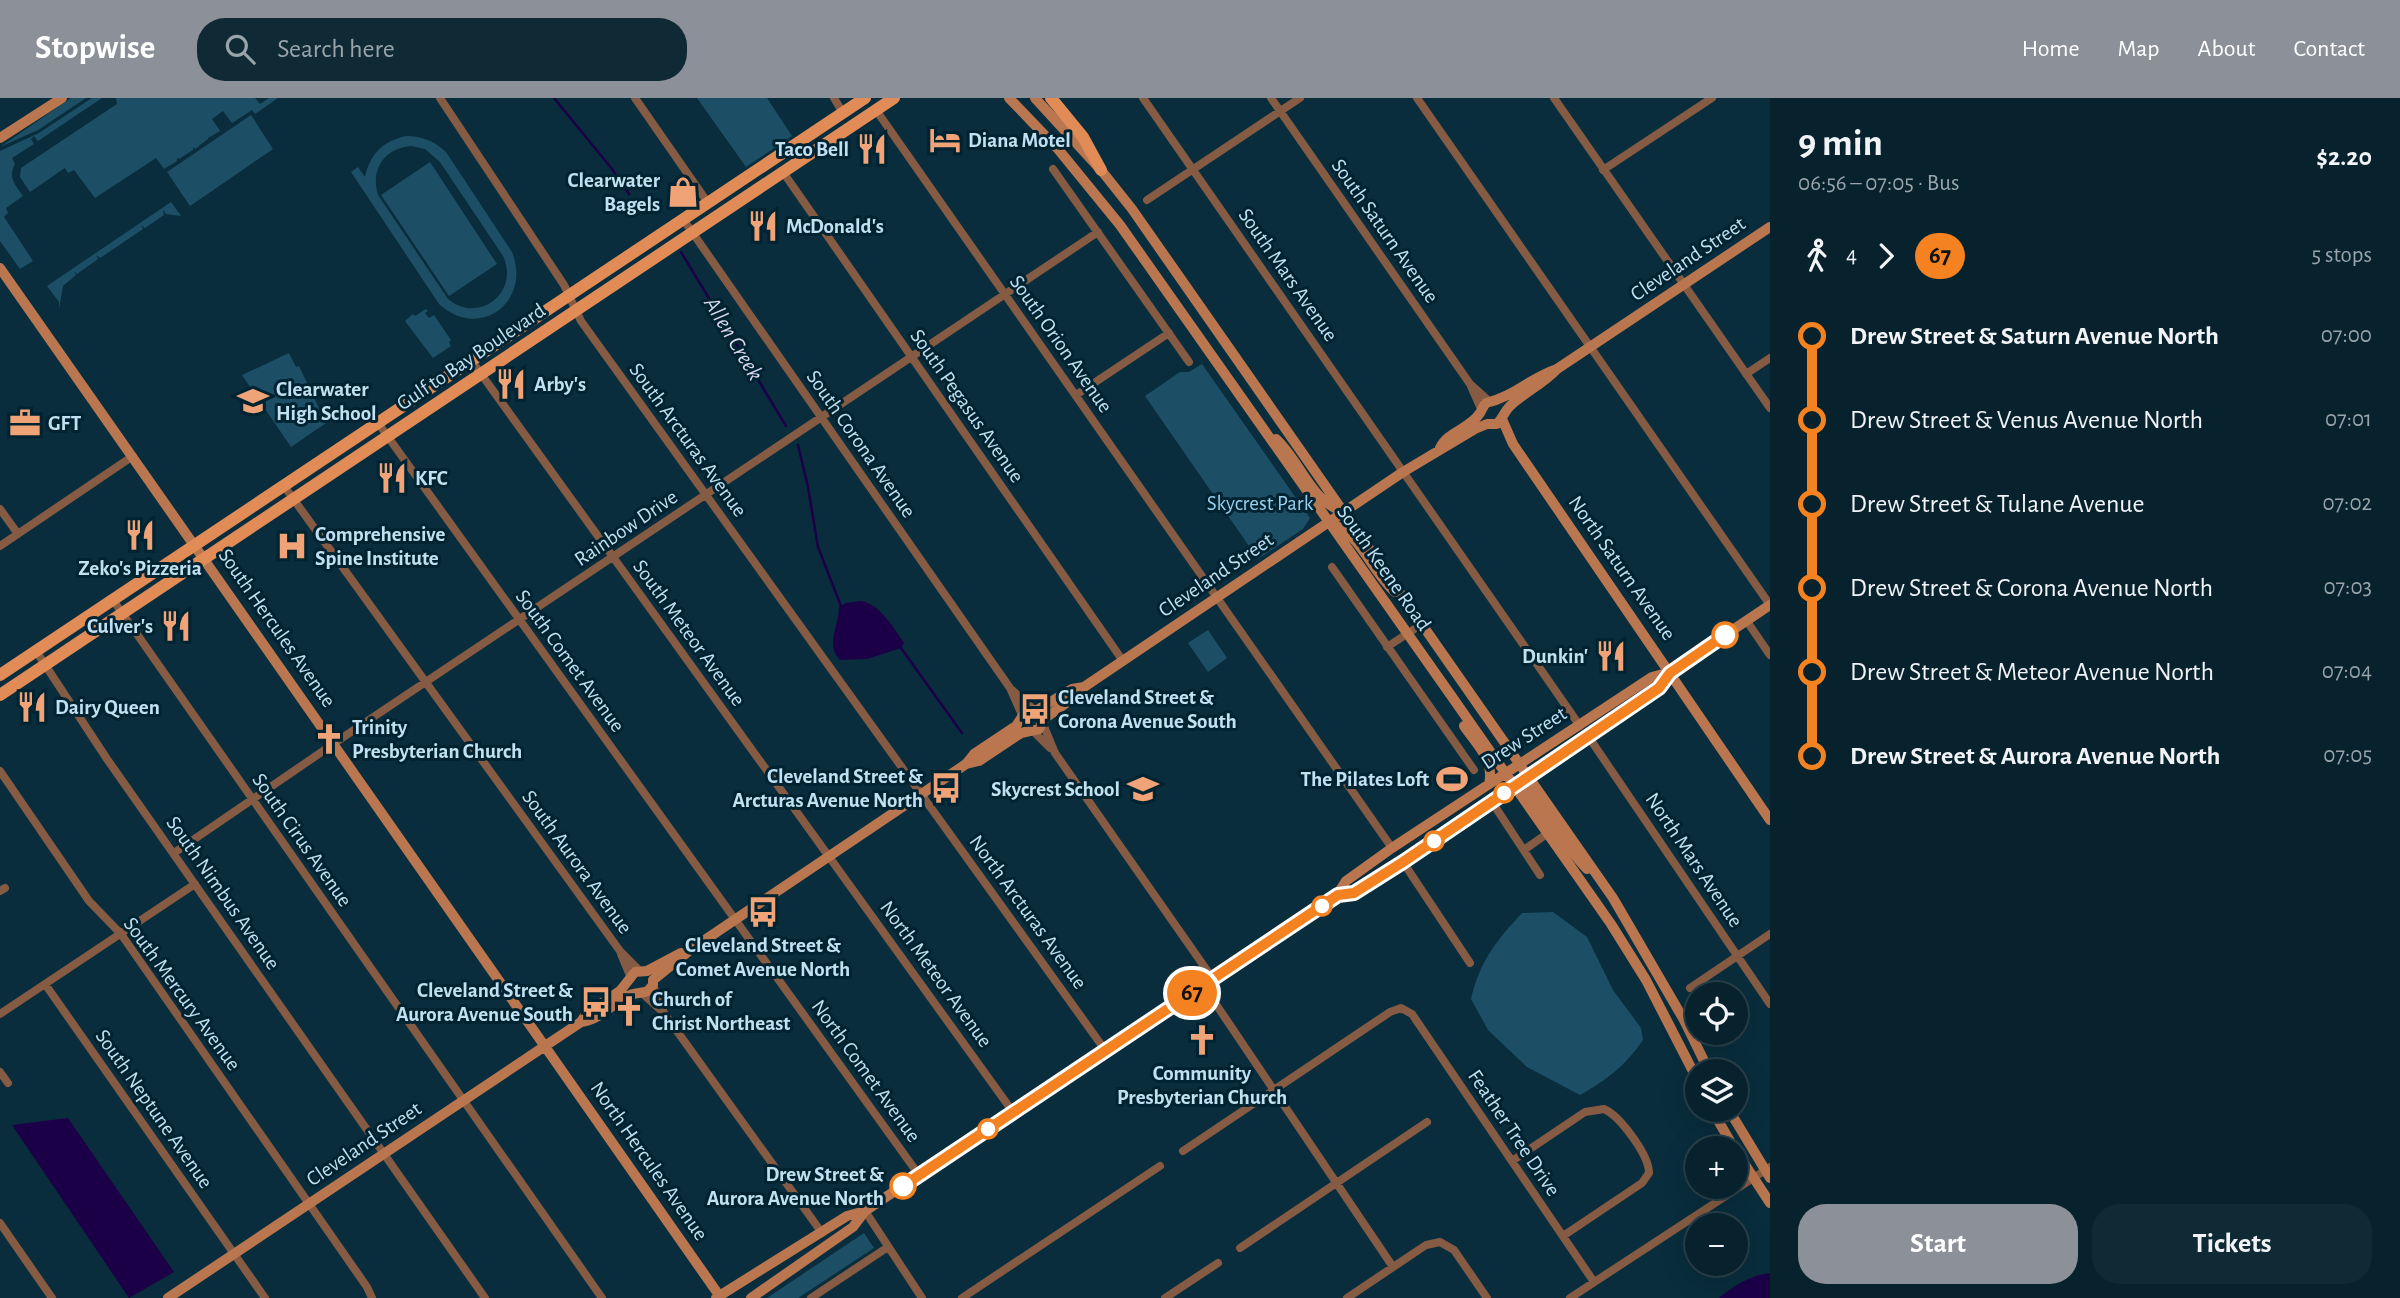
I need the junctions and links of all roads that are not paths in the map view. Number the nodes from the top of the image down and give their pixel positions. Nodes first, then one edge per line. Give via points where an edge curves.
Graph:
1 (62, 98) edge
2 (440, 98) edge
3 (635, 98) edge
4 (834, 98) edge
5 (865, 98) edge
6 (894, 98) edge
7 (1009, 98) edge
8 (1035, 98) edge
9 (1051, 98) edge
10 (1143, 98) edge
11 (1271, 98) edge
12 (1300, 98) edge
13 (1417, 98) edge
14 (1554, 98) edge
15 (1712, 98) edge
16 (876, 110) junction
17 (1280, 111) junction
18 (843, 113) junction
19 (0, 138) edge
20 (1053, 169) dead end
21 (1193, 169) junction
22 (1101, 170) junction
23 (1603, 170) junction
24 (783, 172) junction
25 (1147, 200) dead end
26 (708, 203) junction
27 (682, 219) junction
28 (1770, 227) edge
29 (1098, 232) junction
30 (692, 233) junction
31 (0, 268) edge
32 (1684, 284) junction
33 (1005, 295) junction
34 (569, 296) junction
35 (576, 311) junction
36 (1169, 333) junction
37 (1590, 348) junction
38 (912, 358) junction
39 (1770, 358) edge
40 (471, 360) junction
41 (1189, 362) dead end
42 (1557, 369) junction
43 (481, 374) junction
44 (1746, 374) junction
45 (437, 384) junction
46 (1076, 395) junction
47 (445, 398) junction
48 (1487, 407) junction
49 (1770, 408) edge
50 (822, 418) junction
51 (1497, 420) junction
52 (1259, 422) junction
53 (378, 423) junction
54 (387, 437) junction
55 (1440, 448) junction
56 (133, 456) junction
57 (1403, 472) junction
58 (284, 486) junction
59 (706, 495) junction
60 (293, 499) junction
61 (0, 509) edge
62 (1343, 512) junction
63 (1328, 522) junction
64 (18, 534) junction
65 (195, 545) junction
66 (0, 546) edge
67 (204, 558) junction
68 (613, 558) junction
69 (1332, 567) dead end
70 (1217, 597) junction
71 (113, 600) junction
72 (1408, 605) junction
73 (1770, 605) edge
74 (122, 613) junction
75 (1746, 620) junction
76 (519, 621) junction
77 (1422, 624) junction
78 (1406, 634) junction
79 (1387, 647) junction
80 (36, 651) junction
81 (1770, 655) edge
82 (1123, 661) junction
83 (44, 665) junction
84 (1429, 666) junction
85 (1670, 673) junction
86 (0, 675) edge
87 (425, 683) junction
88 (1010, 688) junction
89 (0, 695) edge
90 (1601, 711) junction
91 (1039, 715) junction
92 (1026, 725) junction
93 (1580, 726) junction
94 (1588, 736) junction
95 (334, 744) junction
96 (1055, 752) junction
97 (1474, 770) dead end
98 (0, 771) edge
99 (1517, 775) junction
100 (1489, 784) junction
101 (922, 794) junction
102 (252, 800) junction
103 (1492, 802) junction
104 (1770, 820) edge
105 (1548, 834) junction
106 (1392, 848) junction
107 (1524, 850) junction
108 (174, 853) junction
109 (830, 857) junction
110 (1403, 862) junction
111 (1540, 875) dead end
112 (195, 884) junction
113 (1338, 895) junction
114 (736, 919) junction
115 (121, 934) junction
116 (1770, 934) edge
117 (1738, 956) junction
118 (1471, 963) dead end
119 (642, 978) junction
120 (1213, 979) junction
121 (1699, 982) edge
122 (46, 984) junction
123 (1203, 985) junction
124 (639, 993) junction
125 (1770, 1004) edge
126 (664, 1013) junction
127 (0, 1014) edge
128 (581, 1022) junction
129 (545, 1046) junction
130 (1105, 1050) junction
131 (1687, 1059) edge
132 (1703, 1059) edge
133 (0, 1072) edge
134 (8, 1083) dead end
135 (1273, 1090) junction
136 (463, 1100) junction
137 (1013, 1112) junction
138 (1427, 1122) dead end
139 (1736, 1122) edge
140 (1183, 1151) dead end
141 (384, 1153) junction
142 (1512, 1161) junction
143 (1160, 1166) dead end
144 (1748, 1171) edge
145 (1768, 1172) edge
146 (919, 1175) junction
147 (1752, 1178) junction
148 (1336, 1182) junction
149 (1770, 1203) edge
150 (310, 1204) junction
151 (865, 1211) junction
152 (0, 1223) edge
153 (822, 1233) junction
154 (1563, 1236) junction
155 (888, 1247) junction
156 (1240, 1248) dead end
157 (234, 1254) junction
158 (1218, 1263) dead end
159 (1393, 1267) junction
160 (1594, 1282) junction
161 (719, 1297) edge
162 (52, 1298) edge
163 (168, 1298) edge
164 (265, 1298) edge
165 (372, 1298) edge
166 (485, 1298) edge
167 (602, 1298) edge
168 (751, 1298) edge
169 (811, 1298) edge
170 (922, 1298) edge
171 (962, 1298) edge
172 (1165, 1298) edge
173 (1347, 1298) edge
174 (1487, 1298) edge
175 (1570, 1298) edge

1 - 19 main road
2 - 34 street, South Arcturas Avenue
3 - 26 street
4 - 18 street
5 - 18 main road, Gulf to Bay Boulevard
6 - 16 main road, Gulf to Bay Boulevard
7 - 52 main road, South Keene Road via 1120,225
8 - 22 main road, South Keene Road
9 - 22 main road via 1083,137
10 - 21 street, South Mars Avenue
11 - 17 street, South Saturn Avenue
12 - 17 street
13 - 37 street
14 - 23 street
15 - 23 street
16 - 24 main road, Gulf to Bay Boulevard
16 - 33 street, South Orion Avenue
17 - 21 street
17 - 48 street, South Saturn Avenue
18 - 26 main road, Gulf to Bay Boulevard
20 - 29 street
21 - 25 street
21 - 57 street, South Mars Avenue
22 - 62 main road, South Keene Road
23 - 32 street
24 - 30 main road, Gulf to Bay Boulevard
24 - 38 street, South Pegasus Avenue
26 - 27 main road, Gulf to Bay Boulevard
27 - 30 street, South Corona Avenue
27 - 34 main road, Gulf to Bay Boulevard
28 - 32 main road, Cleveland Street
29 - 33 street, Rainbow Drive
29 - 36 street
30 - 35 main road, Gulf to Bay Boulevard
30 - 50 street, South Corona Avenue
31 - 56 main road, South Hercules Avenue
32 - 37 main road, Cleveland Street
32 - 44 street
33 - 38 street, Rainbow Drive
33 - 46 street, South Orion Avenue
34 - 35 street, South Arcturas Avenue
34 - 40 main road, Gulf to Bay Boulevard
35 - 43 main road, Gulf to Bay Boulevard
35 - 59 street, South Arcturas Avenue
36 - 41 street
36 - 46 street
37 - 42 main road, Cleveland Street
37 - 73 street
38 - 50 street, Rainbow Drive
38 - 82 street, South Pegasus Avenue
39 - 44 street
40 - 43 street, South Meteor Avenue
40 - 45 main road, Gulf to Bay Boulevard
42 - 48 main road, Cleveland Street
42 - 51 main road, Cleveland Street
43 - 47 main road, Gulf to Bay Boulevard
43 - 68 street, South Meteor Avenue
44 - 49 street
45 - 47 street
45 - 53 main road, Gulf to Bay Boulevard
46 - 70 street, South Orion Avenue
47 - 54 main road, Gulf to Bay Boulevard
48 - 51 main road via 1501,406
48 - 51 main road via 1482,420
48 - 55 main road, Cleveland Street
50 - 59 street, Rainbow Drive
50 - 88 street, South Corona Avenue
51 - 55 main road, Cleveland Street
51 - 85 main road, North Saturn Avenue
52 - 62 main road via 1286,448 1321,499
52 - 63 main road, South Keene Road
53 - 54 street, South Comet Avenue
53 - 58 main road, Gulf to Bay Boulevard
54 - 60 main road, Gulf to Bay Boulevard
54 - 76 street, South Comet Avenue
55 - 57 main road, Cleveland Street
56 - 64 street
56 - 65 main road, South Hercules Avenue
57 - 62 main road, Cleveland Street
57 - 93 street
58 - 60 street, South Aurora Avenue
58 - 65 main road, Gulf to Bay Boulevard
59 - 68 street, Rainbow Drive
59 - 101 street, South Arcturas Avenue
60 - 67 main road, Gulf to Bay Boulevard
60 - 87 street, South Aurora Avenue
61 - 64 street
62 - 63 main road, Cleveland Street
62 - 72 main road, South Keene Road
63 - 70 main road, Cleveland Street
63 - 72 main road via 1350,534 1382,582
63 - 78 main road, South Keene Road
64 - 66 street
65 - 67 main road, South Hercules Avenue
65 - 71 main road, Gulf to Bay Boulevard
67 - 74 main road, Gulf to Bay Boulevard
67 - 95 main road, South Hercules Avenue
68 - 76 street, Rainbow Drive
68 - 109 street, South Meteor Avenue
69 - 79 street
70 - 82 main road, Cleveland Street
70 - 106 street, South Orion Avenue
71 - 74 street, South Cirus Avenue
71 - 80 main road, Gulf to Bay Boulevard
72 - 77 main road, South Keene Road
73 - 75 main road, Drew Street
74 - 83 main road, Gulf to Bay Boulevard
74 - 102 street, South Cirus Avenue
75 - 81 street
75 - 85 main road, Drew Street
76 - 87 street, Rainbow Drive
76 - 114 street, South Comet Avenue
77 - 78 street
77 - 99 main road, South Keene Road via 1513,754
78 - 79 street
78 - 84 main road, South Keene Road
79 - 97 street
80 - 83 street, South Nimbus Avenue
80 - 86 main road, Gulf to Bay Boulevard
82 - 91 main road, Cleveland Street via 1076,696
83 - 89 main road, Gulf to Bay Boulevard
83 - 108 street, South Nimbus Avenue
84 - 99 main road, South Keene Road
84 - 100 main road via 1490,763
85 - 90 main road, Drew Street via 1652,677
85 - 94 main road, Drew Street via 1659,688
85 - 104 main road, North Saturn Avenue
87 - 95 street, Rainbow Drive
87 - 119 street, South Aurora Avenue
88 - 91 street, South Corona Avenue
88 - 92 street, South Corona Avenue
90 - 93 main road, Drew Street
90 - 99 main road via 1583,730
91 - 92 main road
91 - 92 main road
91 - 96 street
92 - 96 street
92 - 101 main road, Cleveland Street via 974,754
93 - 99 main road, Drew Street
94 - 99 main road, Drew Street via 1544,766
94 - 117 street, North Mars Avenue
95 - 102 street, Rainbow Drive
95 - 129 main road, South Hercules Avenue
96 - 120 street
98 - 115 street, South Mercury Avenue via 89,901
99 - 100 main road, Drew Street
99 - 103 main road, Drew Street
99 - 105 main road, South Keene Road via 1524,799
99 - 110 main road via 1424,839
99 - 132 main road, South Keene Road via 1602,883 1655,967
100 - 106 main road, Drew Street
101 - 109 main road, Cleveland Street
101 - 130 street, North Arcturas Avenue
102 - 108 street, Rainbow Drive
102 - 136 street, South Cirus Avenue
103 - 107 street
103 - 110 main road, Drew Street
105 - 107 street
105 - 131 main road, South Keene Road via 1646,980
106 - 113 main road, Drew Street via 1346,881
107 - 111 street
108 - 112 street, South Nimbus Avenue
109 - 114 main road, Cleveland Street
109 - 137 street, North Meteor Avenue
110 - 113 main road, Drew Street via 1354,893
110 - 118 street
112 - 115 street
112 - 141 street, South Nimbus Avenue
113 - 120 main road, Drew Street
114 - 119 main road, Cleveland Street
114 - 146 street, North Comet Avenue
115 - 122 street
115 - 150 street, South Mercury Avenue
116 - 117 street
117 - 121 street
117 - 125 street, North Mars Avenue
119 - 124 main road via 632,988
119 - 124 main road, Cleveland Street via 648,991
119 - 126 street
119 - 128 main road, Cleveland Street via 586,1014
120 - 123 main road, Drew Street
122 - 127 street
122 - 157 street, South Neptune Avenue
123 - 130 main road, Drew Street
123 - 135 street
124 - 126 street
124 - 128 main road, Cleveland Street
126 - 153 street
128 - 129 main road, Cleveland Street
129 - 136 main road, Cleveland Street
129 - 161 main road, North Hercules Avenue
130 - 137 main road, Drew Street
133 - 134 street
135 - 140 street
135 - 142 street, Feather Tree Drive via 1401,1008 1412,1014
135 - 148 street
136 - 141 main road, Cleveland Street
136 - 167 street, South Cirus Avenue
137 - 146 main road, Drew Street
138 - 148 street
139 - 145 main road
141 - 150 main road, Cleveland Street
141 - 166 street, South Nimbus Avenue
142 - 154 street, Feather Tree Drive
142 - 154 street via 1594,1109 1613,1113 1647,1160 1646,1178
143 - 171 street
144 - 147 main road
145 - 147 street
146 - 151 main road, Drew Street
147 - 149 main road
147 - 160 street
148 - 156 street
148 - 159 street
150 - 157 main road, Cleveland Street
150 - 165 street, South Mercury Avenue
151 - 153 main road, Drew Street via 846,1216
151 - 155 street
151 - 168 main road, Drew Street via 853,1227
152 - 162 street
153 - 161 main road, Drew Street
154 - 160 street, Feather Tree Drive
155 - 169 street
155 - 170 street
157 - 163 main road, Cleveland Street
157 - 164 street, South Neptune Avenue
158 - 172 street
159 - 173 street
159 - 174 street via 1426,1245 1440,1242 1454,1250
160 - 175 street

